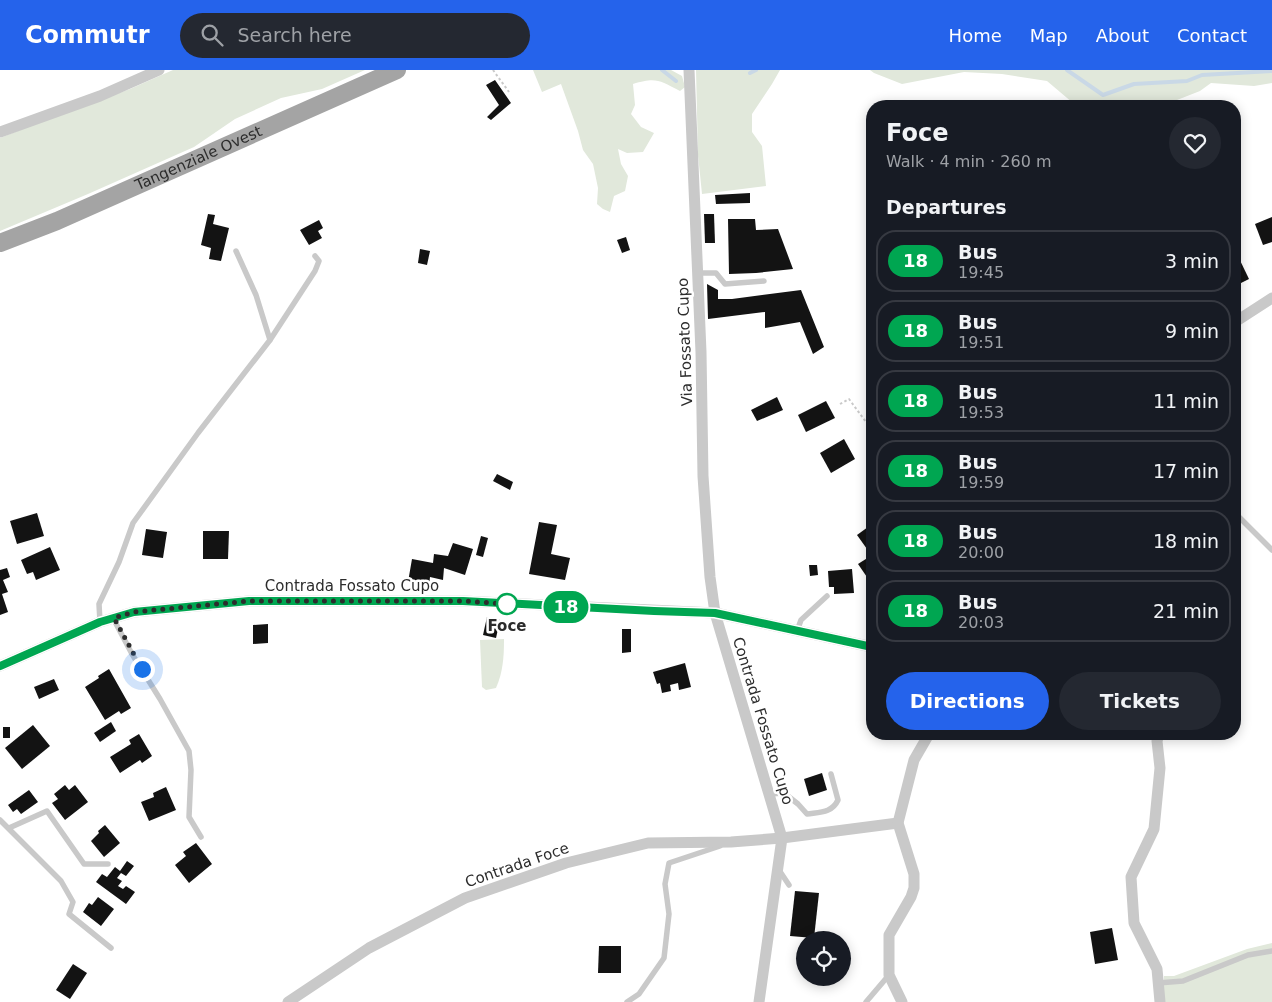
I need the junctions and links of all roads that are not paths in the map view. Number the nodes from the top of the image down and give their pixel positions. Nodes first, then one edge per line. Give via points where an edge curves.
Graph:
1 (159, 70) edge
2 (397, 70) edge
3 (689, 70) edge
4 (0, 132) edge
5 (0, 243) edge
6 (236, 252) dead end
7 (315, 256) dead end
8 (698, 273) junction
9 (764, 281) dead end
10 (1272, 298) edge
11 (1241, 318) edge
12 (270, 340) junction
13 (1241, 518) edge
14 (1272, 550) edge
15 (827, 596) dead end
16 (715, 613) junction
17 (114, 618) junction
18 (100, 622) junction
19 (797, 631) junction
20 (866, 646) edge
21 (0, 666) edge
22 (926, 740) edge
23 (1157, 740) edge
24 (831, 774) dead end
25 (769, 794) junction
26 (0, 820) edge
27 (898, 823) junction
28 (9, 828) junction
29 (201, 837) dead end
30 (782, 838) junction
31 (731, 842) junction
32 (108, 864) dead end
33 (778, 868) junction
34 (789, 884) dead end
35 (111, 948) dead end
36 (1272, 951) edge
37 (889, 975) junction
38 (1158, 983) junction
39 (288, 1002) edge
40 (627, 1002) edge
41 (759, 1002) edge
42 (866, 1002) edge
43 (902, 1002) edge
44 (1160, 1002) edge

1 - 4 street via 100,96
2 - 5 main road, Tangenziale Ovest via 57,221
3 - 8 street, Via Fossato Cupo
6 - 12 lane via 256,295
7 - 12 lane via 318,261 315,270
8 - 9 lane via 716,273 725,284
8 - 16 street, Via Fossato Cupo via 703,476
10 - 11 street
12 - 18 lane via 133,523 99,604
13 - 14 lane
15 - 19 lane via 801,620
16 - 17 street, Contrada Fossato Cupo via 463,601 249,601 134,612
16 - 19 street, Contrada Fossato Cupo
16 - 25 street, Contrada Fossato Cupo
17 - 18 street, Contrada Fossato Cupo
17 - 29 lane via 189,751 189,817
18 - 21 street, Contrada Fossato Cupo
19 - 20 street, Contrada Fossato Cupo
22 - 27 street via 914,760
23 - 38 street via 1160,768 1154,829 1131,877 1134,923 1157,969
24 - 25 lane via 838,800 836,806 829,810 807,814 784,793
25 - 30 street, Contrada Fossato Cupo
26 - 28 lane
27 - 30 street, Contrada Foce
27 - 37 street via 914,874 914,888 890,935
28 - 32 lane via 47,810 84,864
28 - 35 lane via 61,881 73,902 69,914
30 - 31 street, Contrada Foce
30 - 33 street
31 - 39 street, Contrada Foce via 648,843 566,863 465,898 369,948
31 - 40 lane via 669,863 665,884 669,914 664,958 639,994
33 - 34 lane
33 - 41 street
36 - 38 lane via 1248,955 1183,981
37 - 42 lane
37 - 43 street
38 - 44 street

